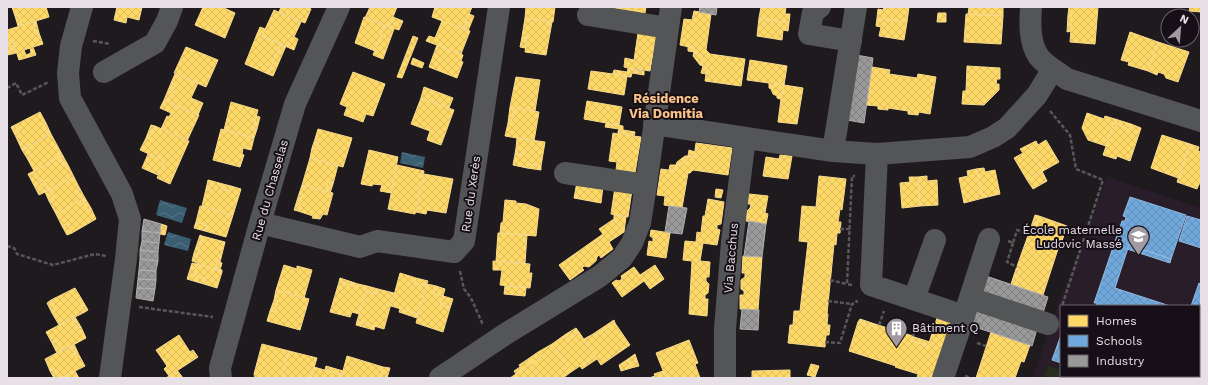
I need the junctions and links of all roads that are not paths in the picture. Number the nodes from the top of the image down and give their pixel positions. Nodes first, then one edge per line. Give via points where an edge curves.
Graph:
1 (82, 7) edge
2 (172, 7) edge
3 (339, 7) edge
4 (499, 7) edge
5 (820, 7) edge
6 (855, 7) edge
7 (1031, 7) edge
8 (588, 15) dead end
9 (669, 17) edge
10 (851, 41) junction
11 (1053, 69) junction
12 (104, 72) dead end
13 (1201, 121) edge
14 (654, 124) junction
15 (745, 138) junction
16 (833, 151) junction
17 (876, 154) junction
18 (564, 173) dead end
19 (646, 185) junction
20 (260, 223) junction
21 (989, 239) dead end
22 (934, 240) dead end
23 (914, 299) junction
24 (967, 307) junction
25 (1048, 324) dead end
26 (110, 378) edge
27 (221, 378) edge
28 (440, 378) edge
29 (725, 378) edge
30 (943, 378) edge

1 - 26 street via 69,60 70,98 122,194 130,219
2 - 12 street via 155,43
3 - 20 street, Rue du Chasselas via 295,104
4 - 20 street, Rue du Xerès via 464,241 454,252 377,242 360,247
5 - 10 street via 813,12 809,34
6 - 10 street
7 - 11 street via 1032,42 1039,57
8 - 9 street
9 - 14 street
10 - 16 street
11 - 13 street via 1067,79
11 - 17 street via 1037,95 1007,128 993,137 970,147
14 - 15 street
14 - 19 street
15 - 16 street
15 - 29 street, Via Bacchus via 732,242 725,329
16 - 17 street
17 - 23 street via 870,285
18 - 19 street
19 - 28 street via 640,223 632,244 622,258 600,276
20 - 27 street, Rue du Chasselas via 220,368
21 - 24 street
22 - 23 street
23 - 24 street
24 - 25 street
24 - 30 street

